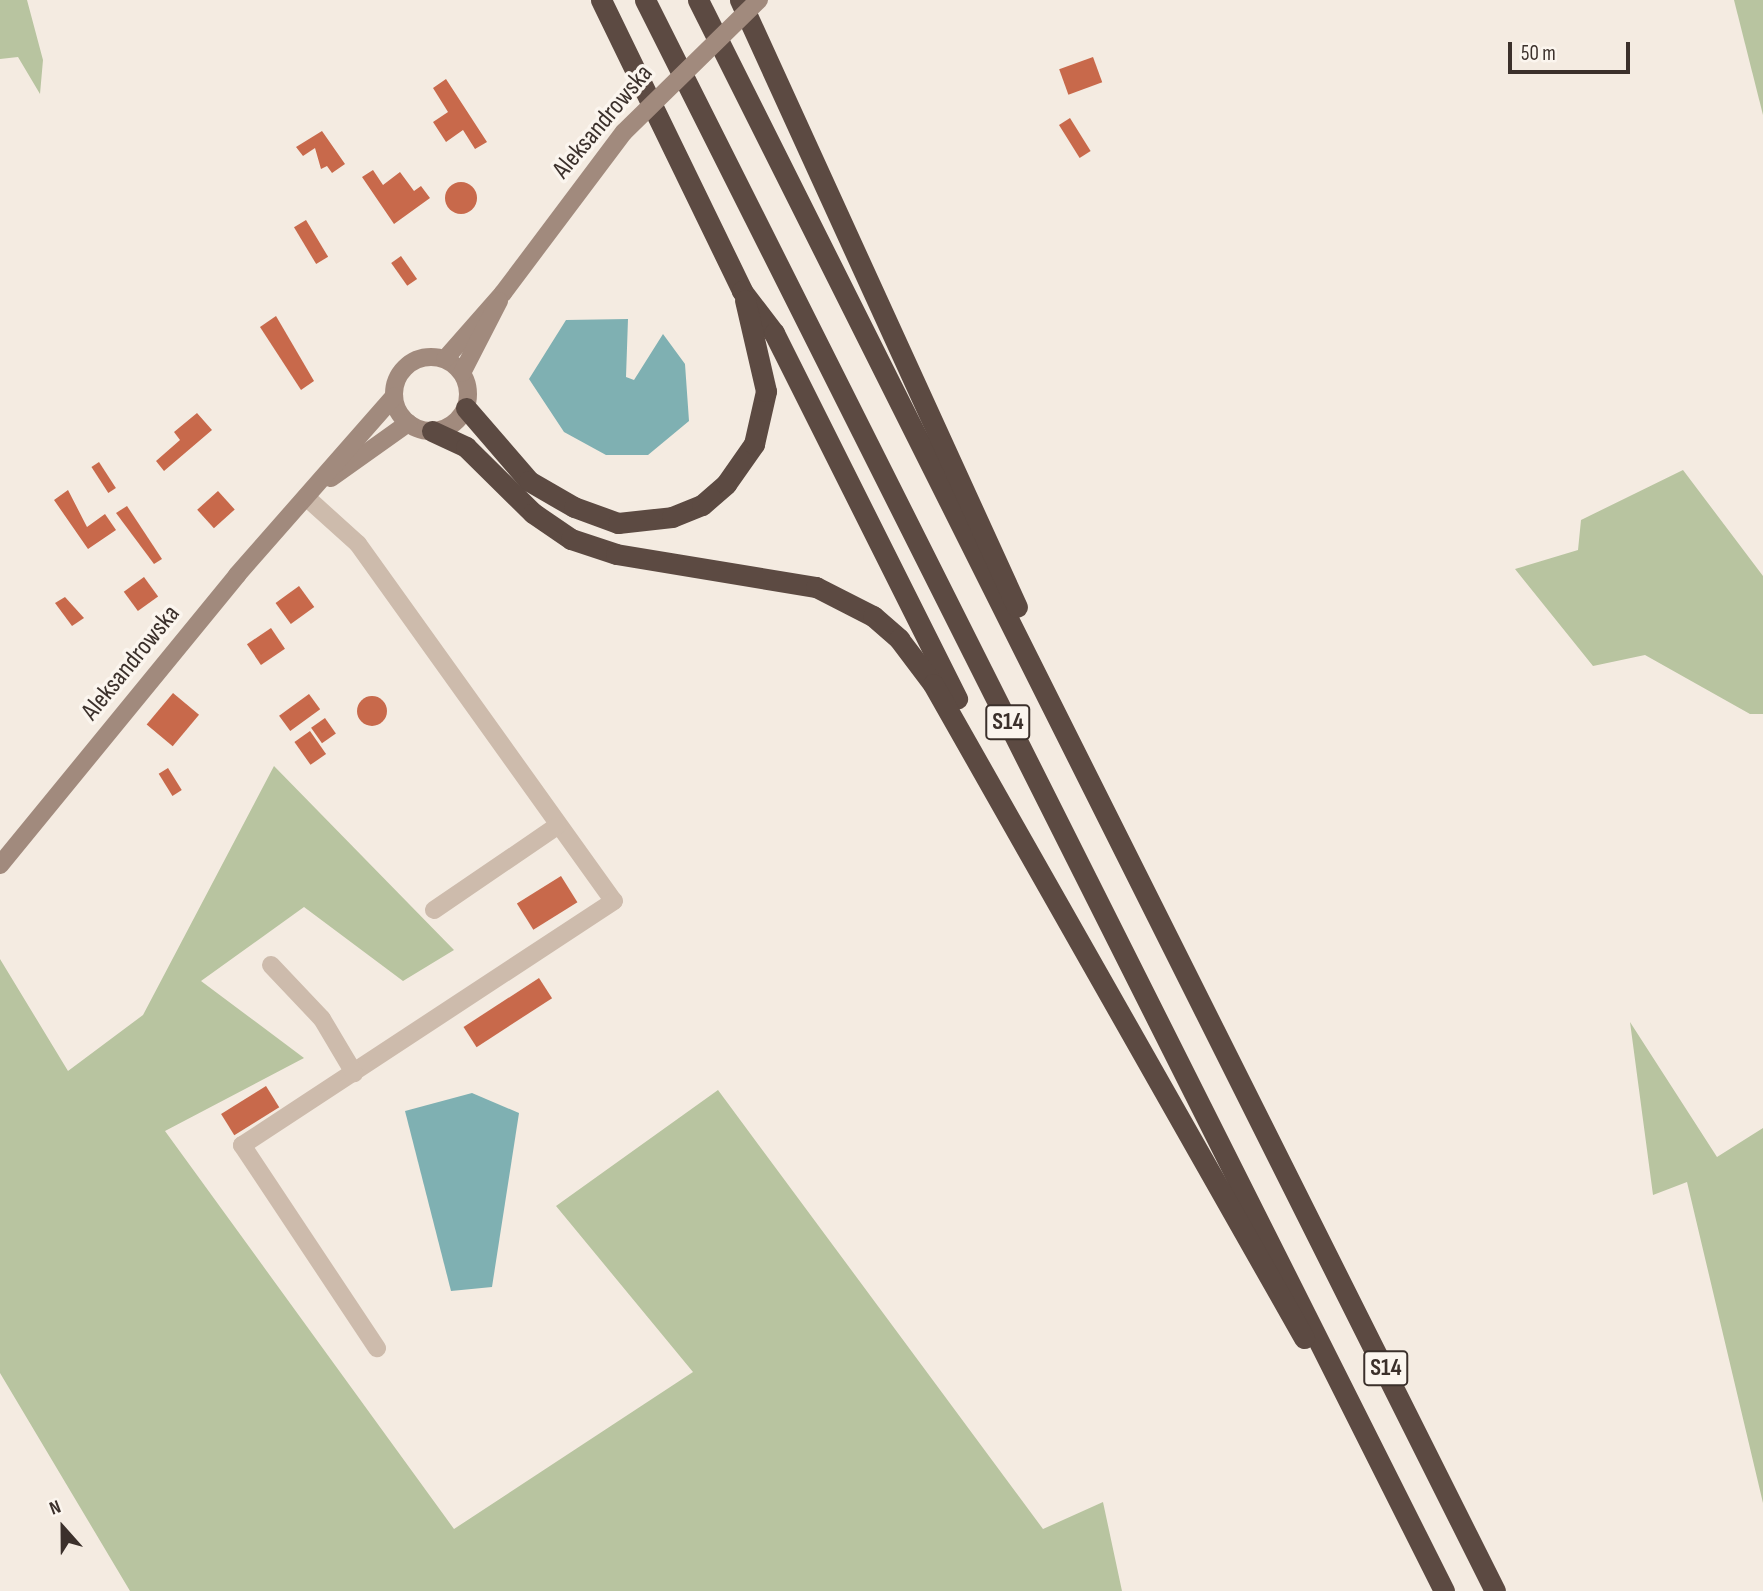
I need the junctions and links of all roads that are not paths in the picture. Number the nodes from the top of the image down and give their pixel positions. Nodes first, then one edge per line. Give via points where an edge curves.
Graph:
1 (601, 0) edge
2 (645, 0) edge
3 (698, 0) edge
4 (740, 0) edge
5 (751, 0) edge
6 (759, 0) edge
7 (769, 58) junction
8 (742, 291) junction
9 (503, 293) junction
10 (445, 359) junction
11 (462, 373) junction
12 (394, 396) junction
13 (466, 408) junction
14 (408, 423) junction
15 (432, 431) junction
16 (306, 497) junction
17 (1065, 730) junction
18 (557, 826) junction
19 (0, 865) edge
20 (434, 910) dead end
21 (1068, 921) junction
22 (271, 965) dead end
23 (354, 1073) junction
24 (377, 1348) dead end
25 (1371, 1443) junction
26 (1444, 1591) edge
27 (1496, 1591) edge

1 - 8 highway
2 - 25 highway, S14
3 - 17 highway, S14
4 - 7 highway
5 - 7 highway
6 - 9 main road, Aleksandrowska, bridge via 624,132
7 - 17 highway via 960,471
8 - 13 highway via 766,391 754,444 702,505 648,523 618,523 574,507 529,481
8 - 21 highway via 774,333
9 - 10 main road, Aleksandrowska
9 - 11 main road, Aleksandrowska
10 - 11 main road
10 - 12 main road via 409,364
11 - 13 main road
12 - 14 main road
12 - 16 main road, Aleksandrowska
13 - 15 main road via 453,424
14 - 15 main road
14 - 16 main road, Aleksandrowska
15 - 21 highway via 466,447 533,513 571,539 616,554 777,576 873,616 933,684
16 - 18 street via 367,557
16 - 19 main road, Aleksandrowska
17 - 27 highway, S14
18 - 20 street
18 - 23 street via 614,901
21 - 25 highway via 1294,1322
22 - 23 street via 322,1019
23 - 24 street via 242,1145
25 - 26 highway, S14

